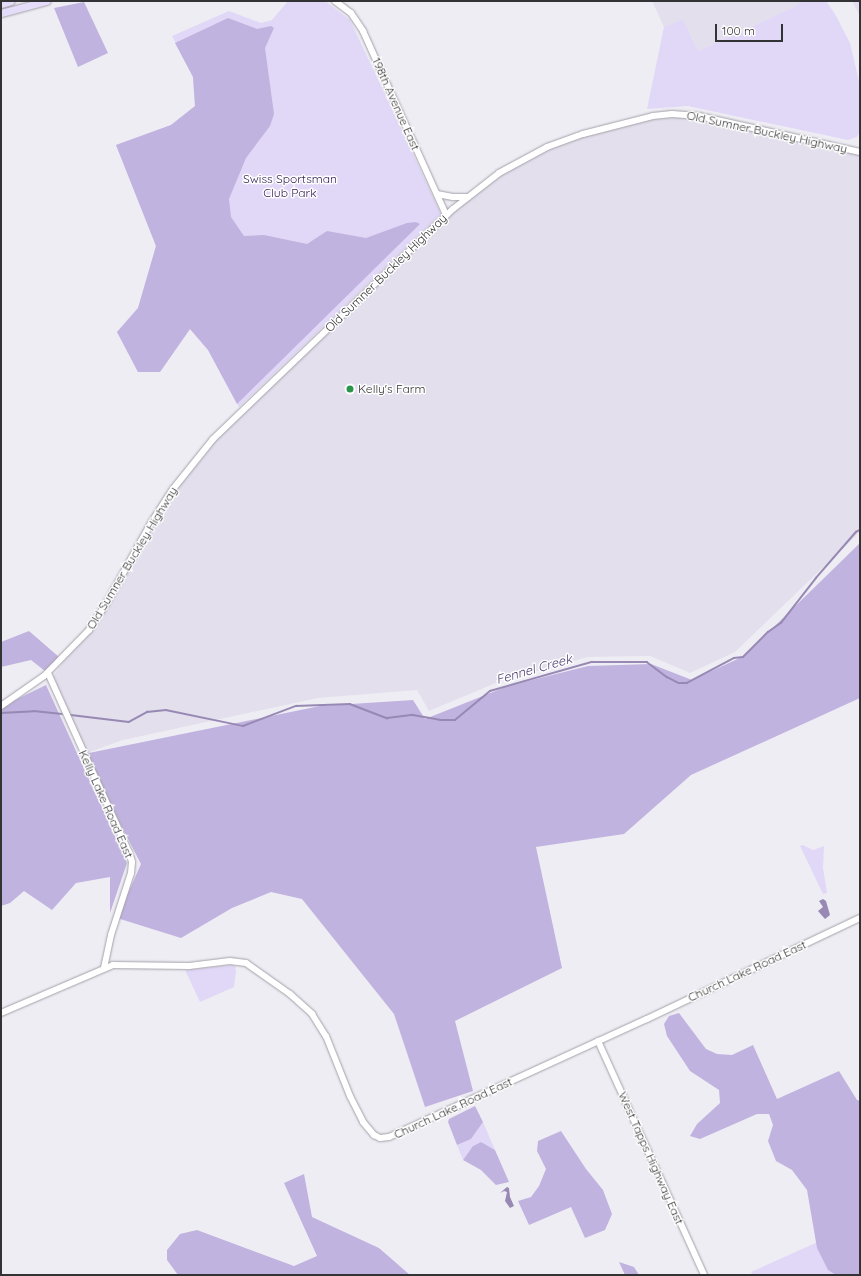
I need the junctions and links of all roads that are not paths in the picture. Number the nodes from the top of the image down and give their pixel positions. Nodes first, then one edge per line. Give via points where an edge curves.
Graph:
1 (11, 1) edge
2 (46, 1) edge
3 (334, 1) edge
4 (1, 4) edge
5 (1, 13) edge
6 (860, 152) edge
7 (436, 194) junction
8 (468, 197) junction
9 (446, 215) junction
10 (48, 673) junction
11 (1, 706) edge
12 (860, 918) edge
13 (104, 968) junction
14 (1, 1013) edge
15 (598, 1041) junction
16 (704, 1275) edge

1 - 4 main road
2 - 5 main road
3 - 7 street, 198th Avenue East via 351,13 363,31
6 - 8 street, Old Sumner Buckley Highway via 699,116 658,115 583,134 547,147 512,166
7 - 8 street
7 - 9 street, 198th Avenue East
8 - 9 street, Old Sumner Buckley Highway
9 - 10 street, Old Sumner Buckley Highway via 206,447 153,519 98,616 80,640
10 - 11 street, Old Sumner Buckley Highway
10 - 13 street, Kelly Lake Road East via 131,857 131,873
12 - 15 street, Church Lake Road East
13 - 14 street
13 - 15 street, Church Lake Road East via 128,965 189,966 230,961 253,966 301,1003 319,1023 357,1112 368,1130 380,1138 399,1133
15 - 16 street, West Tapps Highway East

